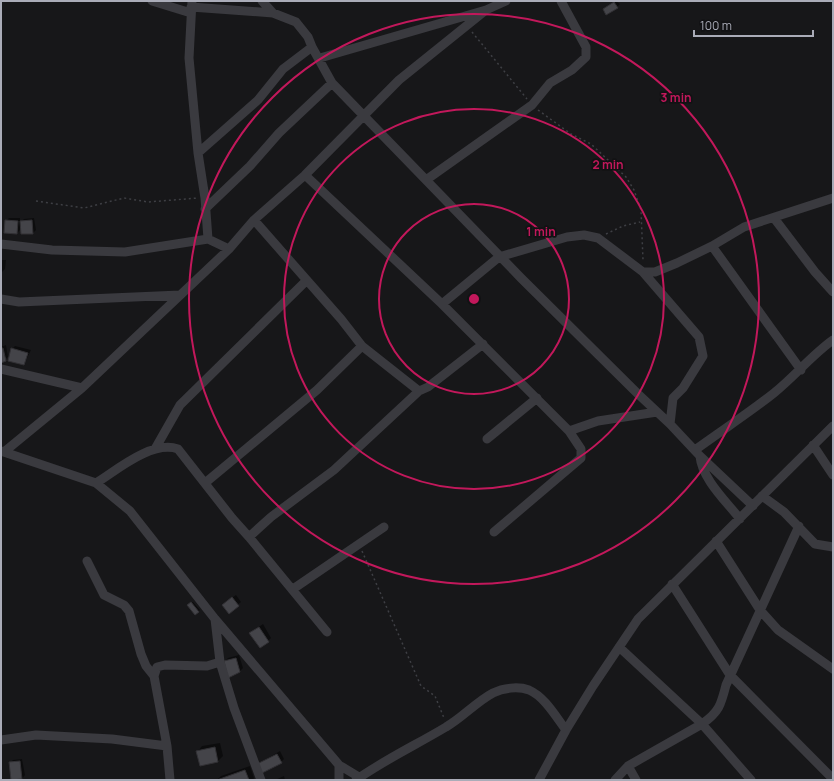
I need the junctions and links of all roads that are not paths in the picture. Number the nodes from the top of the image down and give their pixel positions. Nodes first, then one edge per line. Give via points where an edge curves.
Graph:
1 (152, 1) edge
2 (262, 1) edge
3 (506, 1) edge
4 (561, 1) edge
5 (496, 3) edge
6 (191, 7) edge
7 (486, 10) junction
8 (273, 13) junction
9 (312, 47) junction
10 (320, 58) junction
11 (332, 83) junction
12 (363, 117) junction
13 (198, 153) junction
14 (304, 175) junction
15 (426, 180) junction
16 (833, 198) edge
17 (205, 209) junction
18 (774, 218) junction
19 (254, 220) junction
20 (208, 239) junction
21 (1, 244) edge
22 (712, 246) junction
23 (229, 249) junction
24 (500, 257) junction
25 (644, 272) junction
26 (306, 281) junction
27 (833, 292) edge
28 (180, 295) junction
29 (1, 299) edge
30 (442, 304) junction
31 (833, 340) edge
32 (483, 344) junction
33 (362, 346) junction
34 (1, 369) edge
35 (801, 370) junction
36 (82, 388) junction
37 (419, 391) junction
38 (537, 398) junction
39 (657, 412) junction
40 (670, 424) junction
41 (833, 426) edge
42 (569, 431) junction
43 (487, 439) dead end
44 (813, 445) junction
45 (155, 449) junction
46 (3, 451) edge
47 (697, 453) junction
48 (833, 475) edge
49 (96, 483) junction
50 (204, 483) junction
51 (762, 496) junction
52 (753, 506) junction
53 (740, 519) junction
54 (799, 526) junction
55 (384, 527) dead end
56 (494, 532) dead end
57 (249, 537) junction
58 (716, 540) junction
59 (833, 547) edge
60 (87, 561) dead end
61 (672, 584) junction
62 (293, 589) junction
63 (760, 610) junction
64 (216, 619) junction
65 (327, 632) dead end
66 (619, 647) junction
67 (220, 662) junction
68 (833, 669) edge
69 (730, 675) junction
70 (154, 676) junction
71 (702, 724) junction
72 (566, 730) junction
73 (1, 740) edge
74 (166, 746) junction
75 (339, 765) junction
76 (628, 766) junction
77 (358, 779) edge
78 (833, 779) edge
79 (170, 780) edge
80 (261, 780) edge
81 (339, 780) edge
82 (539, 780) edge
83 (614, 780) edge
84 (636, 780) edge
85 (751, 780) edge

1 - 6 street
2 - 8 street
3 - 5 street
4 - 15 street via 586,47 586,57 572,70 550,83 532,105
5 - 7 street
6 - 8 street
6 - 13 street via 189,58
7 - 10 street
7 - 12 street via 399,80
8 - 9 street via 296,22 308,36
9 - 10 street
9 - 13 street via 283,68 258,100
10 - 11 street
11 - 12 street
11 - 17 street
12 - 14 street
12 - 15 street
13 - 17 street via 206,198
14 - 19 street
14 - 30 street
15 - 24 street
16 - 18 street
17 - 20 street
18 - 22 street via 744,227
18 - 27 street
19 - 23 street
19 - 26 street
20 - 21 street via 125,252 52,250
20 - 23 street
22 - 25 street via 655,272
22 - 35 street
23 - 28 street
24 - 25 street via 567,237 584,235 598,238
24 - 30 street
24 - 39 street
25 - 40 street via 699,337 703,356 673,398
26 - 33 street
26 - 45 street via 180,405
28 - 29 street via 19,302
28 - 36 street
30 - 32 street
31 - 35 street via 818,351
32 - 37 street via 428,387
32 - 38 street
33 - 37 street
33 - 50 street via 317,390
34 - 36 street
35 - 47 street
36 - 46 street
37 - 57 street via 334,470 271,517
38 - 42 street
38 - 43 street
39 - 40 street
39 - 42 street via 598,421
40 - 47 street
41 - 44 street
42 - 56 street via 581,449 581,458
44 - 48 street
44 - 51 street
45 - 49 street via 137,457
45 - 50 street via 170,446 178,449
46 - 49 street
47 - 52 street
47 - 53 street via 700,465
49 - 64 street via 130,510
50 - 57 street
51 - 52 street
51 - 54 street
52 - 53 street
53 - 58 street
54 - 59 street via 806,537 815,544
54 - 63 street
55 - 62 street
57 - 62 street
58 - 61 street
58 - 63 street
60 - 70 street via 104,595 124,605 129,611 141,654
61 - 66 street via 638,618
61 - 69 street
62 - 65 street
63 - 68 street via 778,630
63 - 69 street
64 - 67 street
64 - 75 street
66 - 71 street
66 - 72 street
67 - 70 street via 207,666 165,664 157,667
67 - 80 street
69 - 71 street via 721,706
69 - 78 street
70 - 74 street
71 - 76 street
71 - 85 street
72 - 77 street via 542,699 529,690 517,688 493,693 447,727 372,768
72 - 82 street
73 - 74 street via 36,735 112,739
74 - 79 street
75 - 77 street
75 - 81 street
76 - 83 street
76 - 84 street

